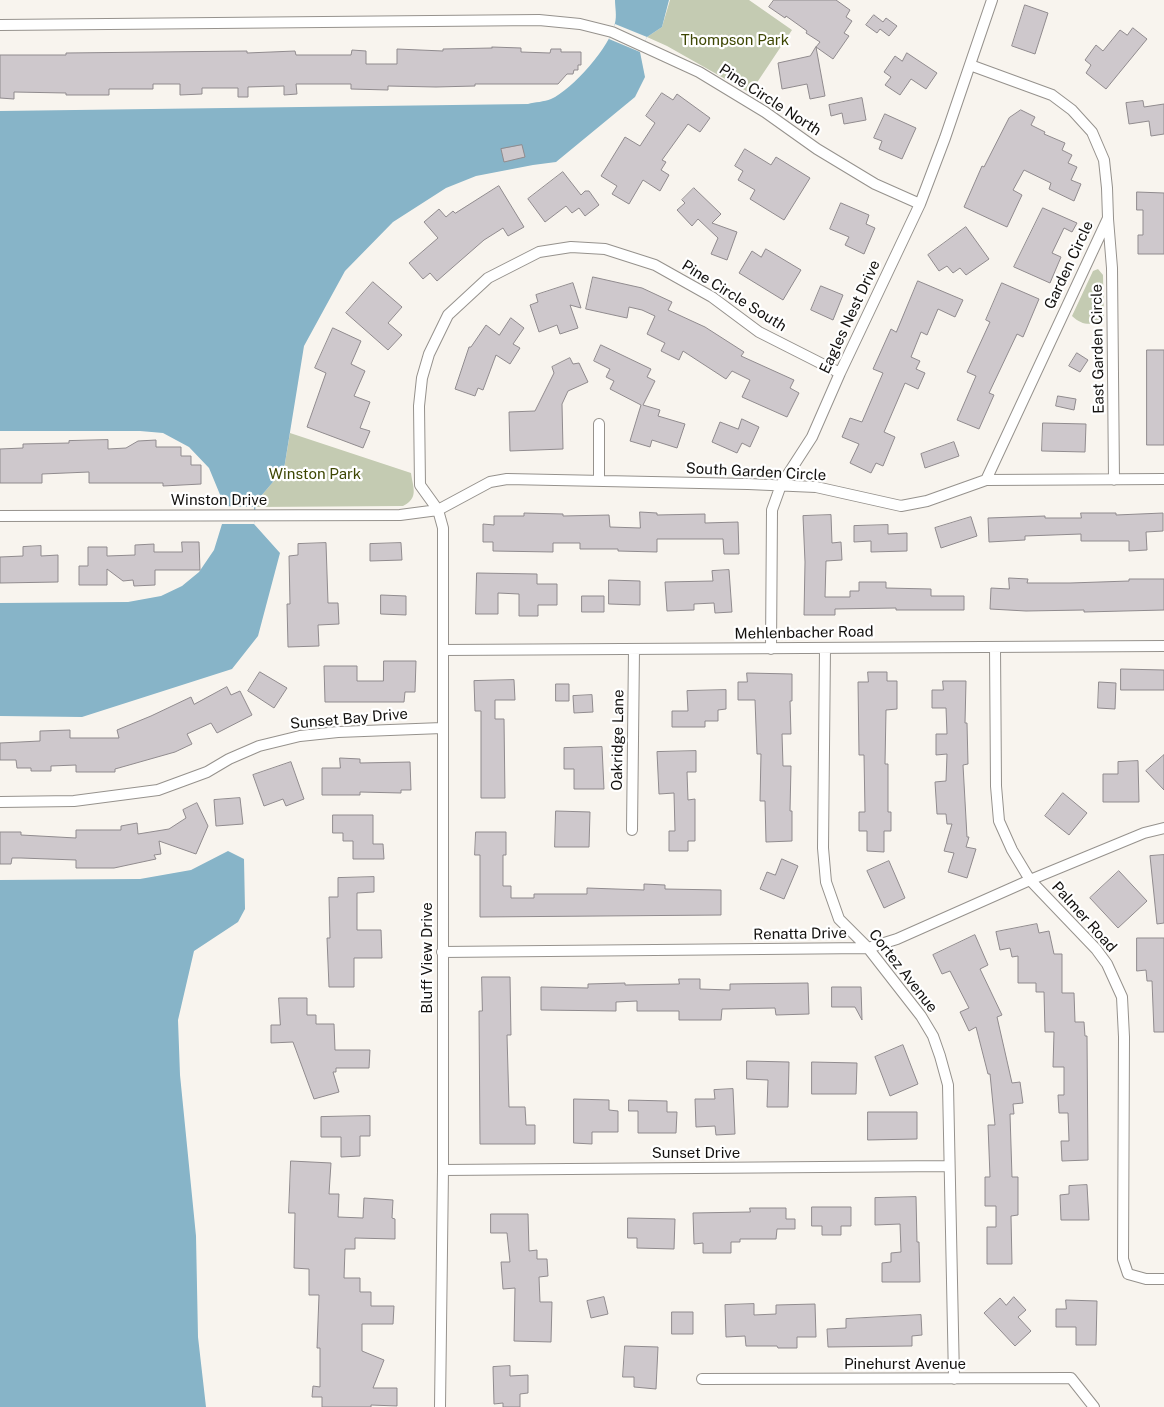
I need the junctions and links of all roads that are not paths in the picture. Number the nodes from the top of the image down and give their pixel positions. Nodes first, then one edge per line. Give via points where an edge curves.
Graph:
1 (992, 0) edge
2 (0, 25) edge
3 (970, 65) junction
4 (920, 204) junction
5 (1108, 218) junction
6 (840, 372) junction
7 (599, 424) dead end
8 (1164, 479) edge
9 (986, 480) junction
10 (1114, 480) junction
11 (599, 481) junction
12 (781, 485) junction
13 (438, 510) junction
14 (0, 516) edge
15 (1164, 646) edge
16 (995, 647) junction
17 (825, 648) junction
18 (634, 649) junction
19 (771, 649) junction
20 (443, 650) junction
21 (442, 728) junction
22 (0, 802) edge
23 (1164, 828) edge
24 (632, 830) dead end
25 (1030, 880) junction
26 (868, 948) junction
27 (442, 952) junction
28 (949, 1166) junction
29 (443, 1170) junction
30 (1164, 1279) edge
31 (702, 1379) dead end
32 (954, 1379) junction
33 (440, 1407) edge
34 (1094, 1407) edge

1 - 3 street, Eagles Nest Drive
2 - 4 street, Pine Circle North via 540,20 580,24 612,32 699,72 874,184
3 - 4 street, Eagles Nest Drive
3 - 5 street, Garden Circle via 1052,95 1072,110 1092,132 1104,160
4 - 6 street, Eagles Nest Drive
5 - 9 street, Garden Circle
5 - 10 street, East Garden Circle via 1112,277
6 - 12 street, Eagles Nest Drive via 812,437
6 - 13 street, Pine Circle South via 759,332 712,297 655,266 605,249 571,247 539,252 488,278 448,315 429,354 419,406 420,485
7 - 11 street
8 - 10 street, South Garden Circle
9 - 10 street, South Garden Circle
9 - 12 street, South Garden Circle via 927,501 901,506 816,487
11 - 12 street, South Garden Circle
11 - 13 street, South Garden Circle via 507,479 490,482
12 - 19 street, Eagles Nest Drive via 772,510
13 - 14 street, Winston Drive via 400,515
13 - 20 street, Bluff View Drive via 443,528
15 - 16 street, Mehlenbacher Road
16 - 17 street, Mehlenbacher Road
16 - 25 street, Palmer Road via 999,821
17 - 19 street, Mehlenbacher Road
17 - 26 street, Cortez Avenue via 823,848 826,882 838,918
18 - 19 street, Mehlenbacher Road
18 - 20 street, Mehlenbacher Road
18 - 24 street, Oakridge Lane
20 - 21 street, Bluff View Drive
21 - 22 street, Sunset Bay Drive via 300,736 259,746 207,772 158,790 74,801
21 - 27 street, Bluff View Drive
23 - 25 street, Renatta Drive via 1144,833
25 - 26 street, Renatta Drive
25 - 30 street, Palmer Road via 1096,948 1122,997 1123,1259 1128,1274
26 - 27 street, Renatta Drive
26 - 28 street, Cortez Avenue via 933,1036 948,1085
27 - 29 street, Bluff View Drive
28 - 29 street, Sunset Drive
28 - 32 street, Cortez Avenue
29 - 33 street, Bluff View Drive
31 - 32 street, Pinehurst Avenue
32 - 34 street, Pinehurst Avenue via 1071,1378

